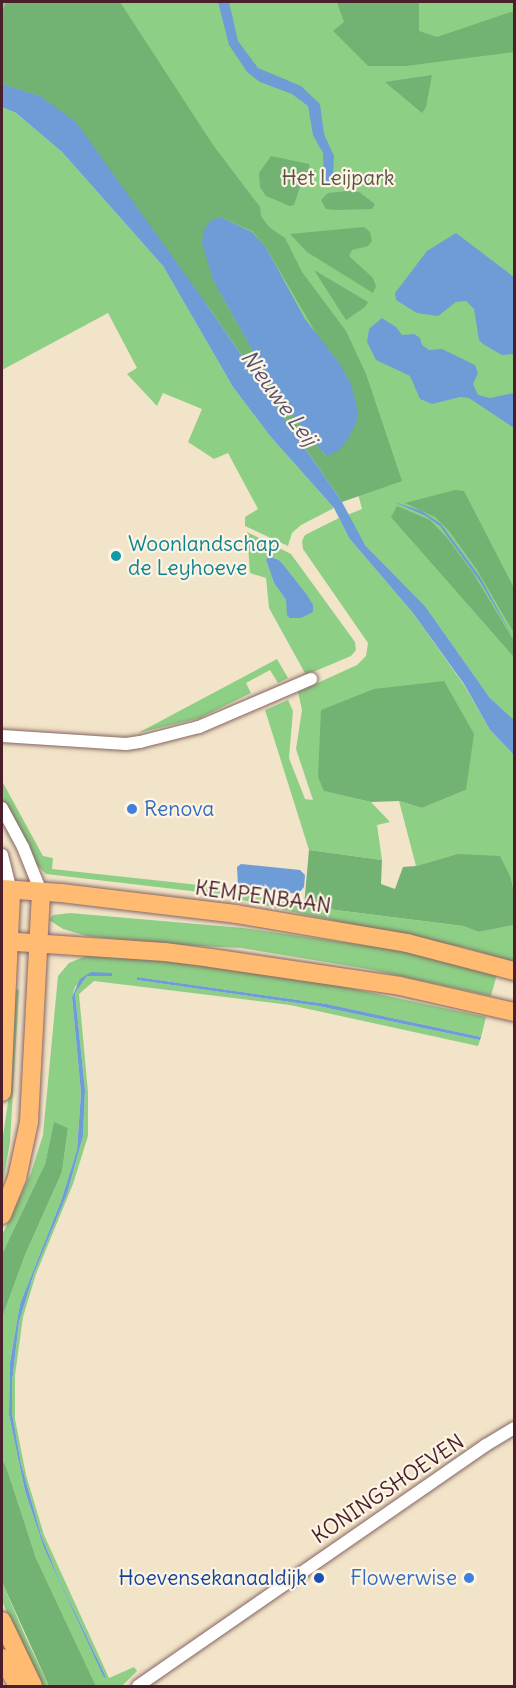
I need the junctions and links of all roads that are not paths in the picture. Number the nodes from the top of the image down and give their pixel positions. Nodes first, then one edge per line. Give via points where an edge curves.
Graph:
1 (311, 679) dead end
2 (2, 736) edge
3 (2, 808) edge
4 (2, 855) edge
5 (6, 889) edge
6 (41, 892) junction
7 (6, 942) edge
8 (39, 943) junction
9 (507, 969) edge
10 (514, 1012) edge
11 (2, 1092) edge
12 (2, 1215) edge
13 (514, 1428) edge
14 (2, 1621) edge
15 (2, 1658) edge
16 (18, 1686) edge
17 (33, 1686) edge
18 (138, 1686) edge

1 - 2 street via 199,727 140,742
3 - 6 street
4 - 5 street
5 - 6 highway, KEMPENBAAN
5 - 7 highway
6 - 8 highway
6 - 9 highway, KEMPENBAAN via 236,914 346,932
7 - 8 highway
7 - 11 highway
8 - 10 highway via 200,956 400,986
8 - 12 highway via 27,1136 17,1178
13 - 18 street, KONINGSHOEVEN
14 - 17 highway
15 - 16 highway

